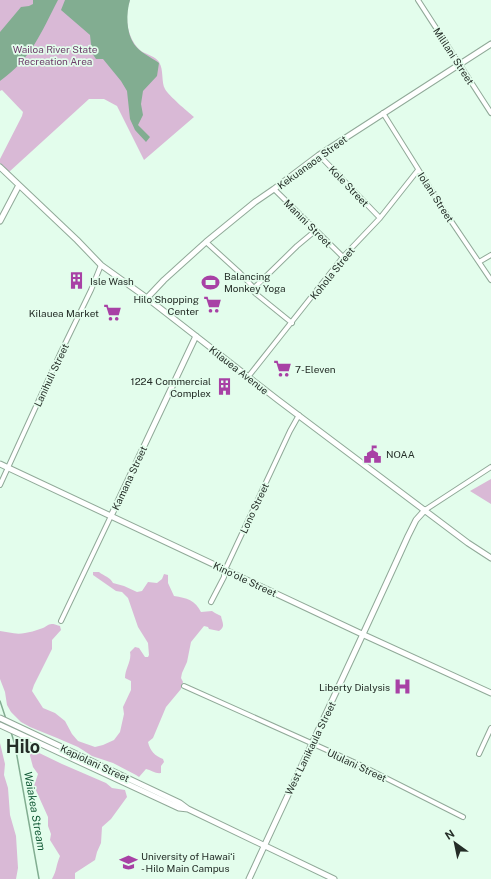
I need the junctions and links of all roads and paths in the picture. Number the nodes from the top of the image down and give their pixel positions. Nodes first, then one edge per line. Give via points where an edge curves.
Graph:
1 (418, 0) edge
2 (491, 44) edge
3 (459, 64) junction
4 (383, 113) junction
5 (491, 113) edge
6 (319, 155) junction
7 (0, 167) edge
8 (418, 170) junction
9 (19, 184) junction
10 (274, 189) junction
11 (380, 218) junction
12 (0, 221) edge
13 (315, 231) junction
14 (206, 242) junction
15 (491, 255) edge
16 (343, 257) junction
17 (479, 262) junction
18 (101, 265) junction
19 (491, 280) edge
20 (254, 288) junction
21 (147, 298) junction
22 (292, 323) junction
23 (196, 336) junction
24 (248, 377) junction
25 (299, 415) junction
26 (0, 464) edge
27 (8, 468) junction
28 (491, 468) edge
29 (0, 485) edge
30 (425, 510) junction
31 (111, 516) junction
32 (491, 558) edge
33 (225, 570) junction
34 (211, 602) dead end
35 (61, 621) dead end
36 (364, 635) junction
37 (184, 686) dead end
38 (491, 693) edge
39 (0, 718) edge
40 (1, 725) edge
41 (491, 728) edge
42 (313, 745) junction
43 (479, 754) dead end
44 (188, 810) junction
45 (463, 817) dead end
46 (265, 846) junction
47 (249, 879) edge
48 (334, 879) edge

1 - 3 street, Mililani Street
2 - 3 street, Kekuanaoa Street
3 - 4 street, Kekuanaoa Street
3 - 5 street, Mililani Street
4 - 6 street, Kekuanaoa Street
4 - 8 street, Iolani Street
6 - 10 street, Kekuanaoa Street
6 - 11 street, Kole Street
7 - 9 street, Kilauea Avenue
8 - 11 street, Kohola Street
8 - 17 street, Iolani Street
9 - 12 street
9 - 18 street, Kilauea Avenue
10 - 13 street, Manini Street
10 - 14 street, Kekuanaoa Street via 254,202
11 - 16 street, Kohola Street
13 - 16 street, Manini Street
13 - 20 street
14 - 20 street
14 - 21 street, Kekuanaoa Street
15 - 17 street
16 - 22 street, Kohola Street
17 - 19 street, Iolani Street
18 - 21 street, Kilauea Avenue
18 - 27 street, Lanihuli Street
20 - 22 street via 255,293
21 - 23 street, Kilauea Avenue
22 - 24 street, Kohola Street
23 - 24 street, Kilauea Avenue
23 - 31 street, Kamana Street
24 - 25 street, Kilauea Avenue
25 - 30 street, Kilauea Avenue
25 - 33 street, Lono Street
26 - 27 street, Kinoʻole Street
27 - 29 street, Lanihuli Street
27 - 31 street, Kinoʻole Street
28 - 30 street
30 - 32 street, Kilauea Avenue
30 - 36 street, West Lanikaula Street via 416,520 408,536
31 - 33 street, Kinoʻole Street
31 - 35 street, Kamana Street
33 - 34 street, Lono Street
33 - 36 street, Kinoʻole Street
36 - 38 street, Kinoʻole Street
36 - 42 street, West Lanikaula Street
37 - 42 street, Ululani Street
39 - 44 street, Kapiolani Street via 180,803
40 - 44 street, Kapiolani Street via 178,808
41 - 43 street
42 - 45 street, Ululani Street via 358,764
42 - 46 street, West Lanikaula Street
44 - 46 street, Kapiolani Street
46 - 47 street, West Lanikaula Street
46 - 48 street, Kapiolani Street

